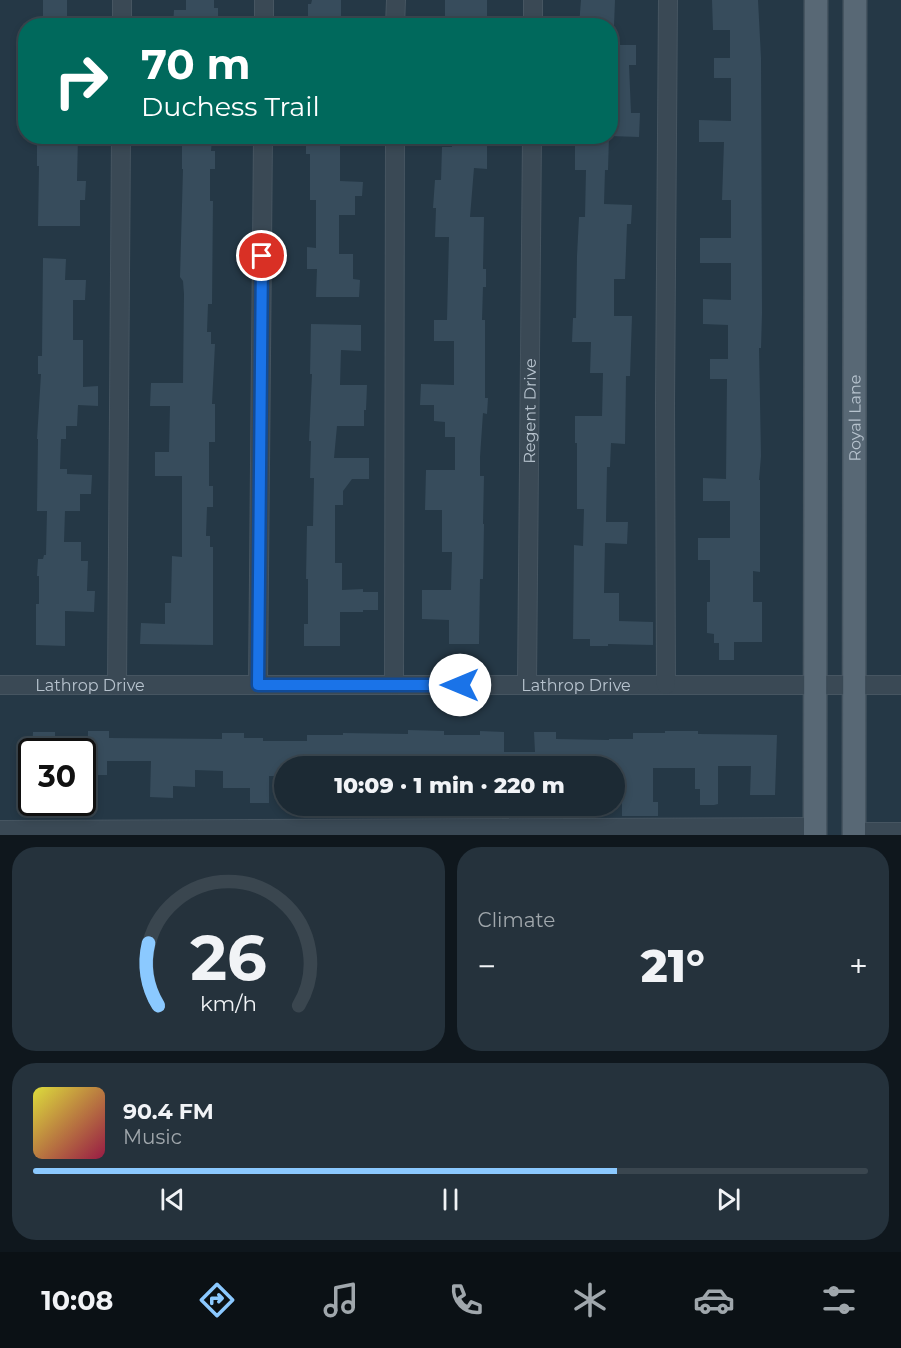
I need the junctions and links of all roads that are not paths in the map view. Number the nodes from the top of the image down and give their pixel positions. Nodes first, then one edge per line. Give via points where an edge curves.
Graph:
1 (122, 0) edge
2 (264, 0) edge
3 (396, 0) edge
4 (533, 0) edge
5 (668, 0) edge
6 (816, 0) edge
7 (855, 0) edge
8 (122, 18) edge
9 (264, 18) edge
10 (396, 18) edge
11 (532, 18) edge
12 (121, 144) edge
13 (263, 144) edge
14 (395, 144) edge
15 (532, 144) edge
16 (527, 684) junction
17 (0, 685) edge
18 (117, 685) junction
19 (258, 685) junction
20 (394, 685) junction
21 (666, 685) junction
22 (815, 685) junction
23 (854, 685) junction
24 (901, 685) edge
25 (0, 830) edge
26 (815, 831) edge
27 (901, 832) edge
28 (854, 834) edge

1 - 8 street
2 - 9 street
3 - 10 street
4 - 11 street
5 - 21 street
6 - 22 main road
7 - 23 main road, Royal Lane
12 - 18 street
13 - 19 street
14 - 20 street
15 - 16 street, Regent Drive
16 - 20 street, Lathrop Drive
16 - 21 street, Lathrop Drive
17 - 18 street, Lathrop Drive
18 - 19 street, Lathrop Drive
19 - 20 street, Lathrop Drive
21 - 22 street, Lathrop Drive
22 - 23 street, Lathrop Drive
22 - 26 main road
23 - 24 street, Lathrop Drive
23 - 28 main road, Royal Lane
25 - 26 street
27 - 28 street

